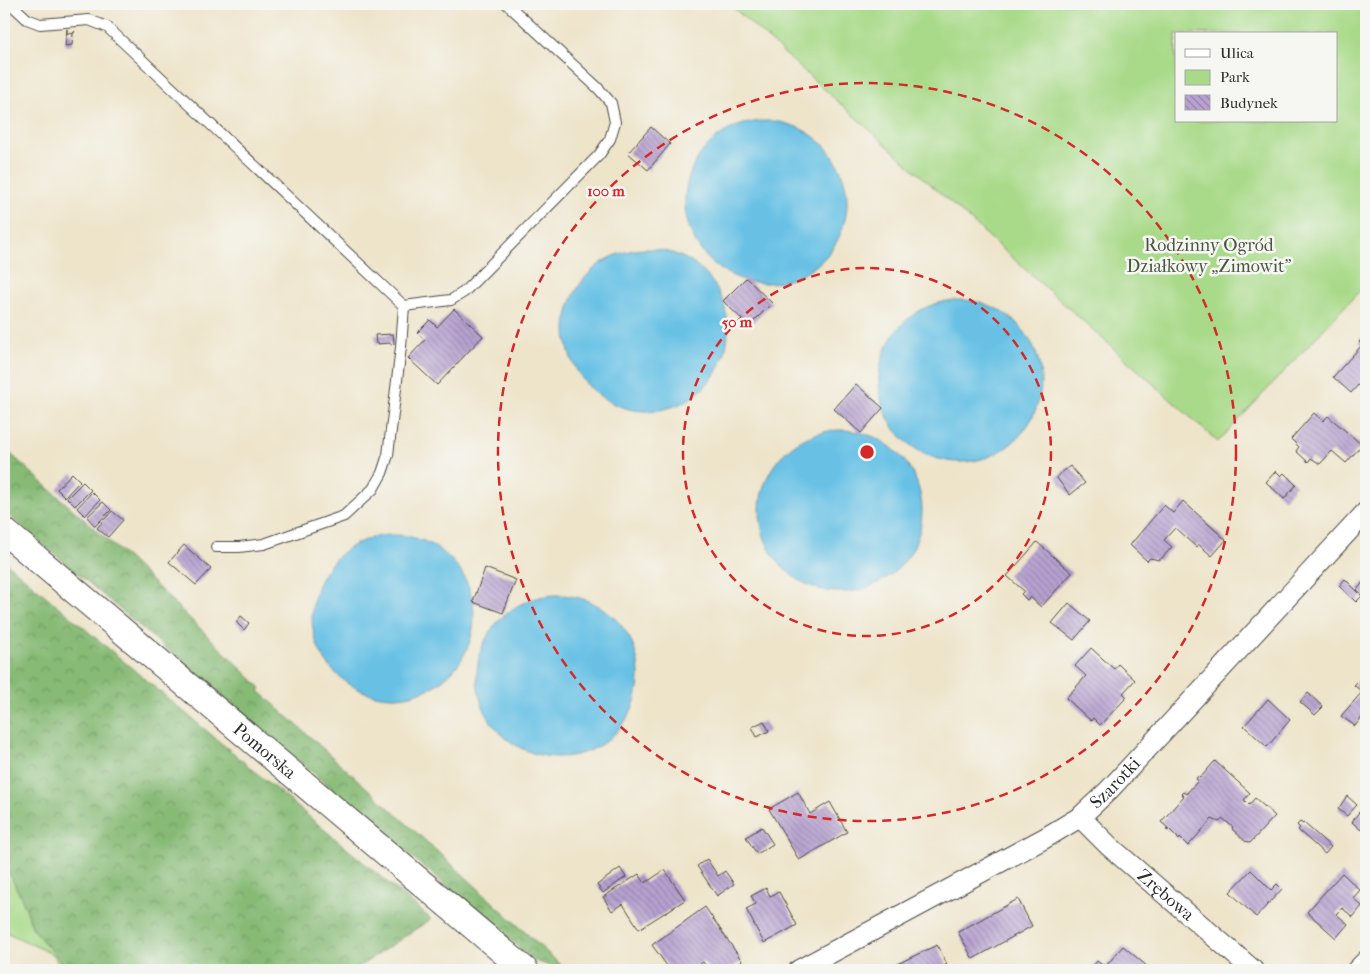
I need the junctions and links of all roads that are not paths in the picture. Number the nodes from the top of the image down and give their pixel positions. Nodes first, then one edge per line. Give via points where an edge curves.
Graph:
1 (11, 4) edge
2 (507, 4) edge
3 (404, 306) junction
4 (1366, 512) edge
5 (4, 531) edge
6 (216, 547) dead end
7 (1080, 817) junction
8 (1366, 961) edge
9 (525, 970) edge
10 (799, 970) edge
11 (1253, 970) edge
12 (1357, 970) edge

1 - 3 lane via 27,19 40,24 90,20 107,27
2 - 3 lane via 612,103 615,122 610,138 599,155 464,292 451,300
3 - 6 lane via 388,455 382,474 372,489 344,516 264,544
4 - 7 street, Szarotki via 1109,790
5 - 9 street, Pomorska
7 - 10 street, Szarotki
7 - 11 street, Zrębowa via 1109,846
8 - 12 street

